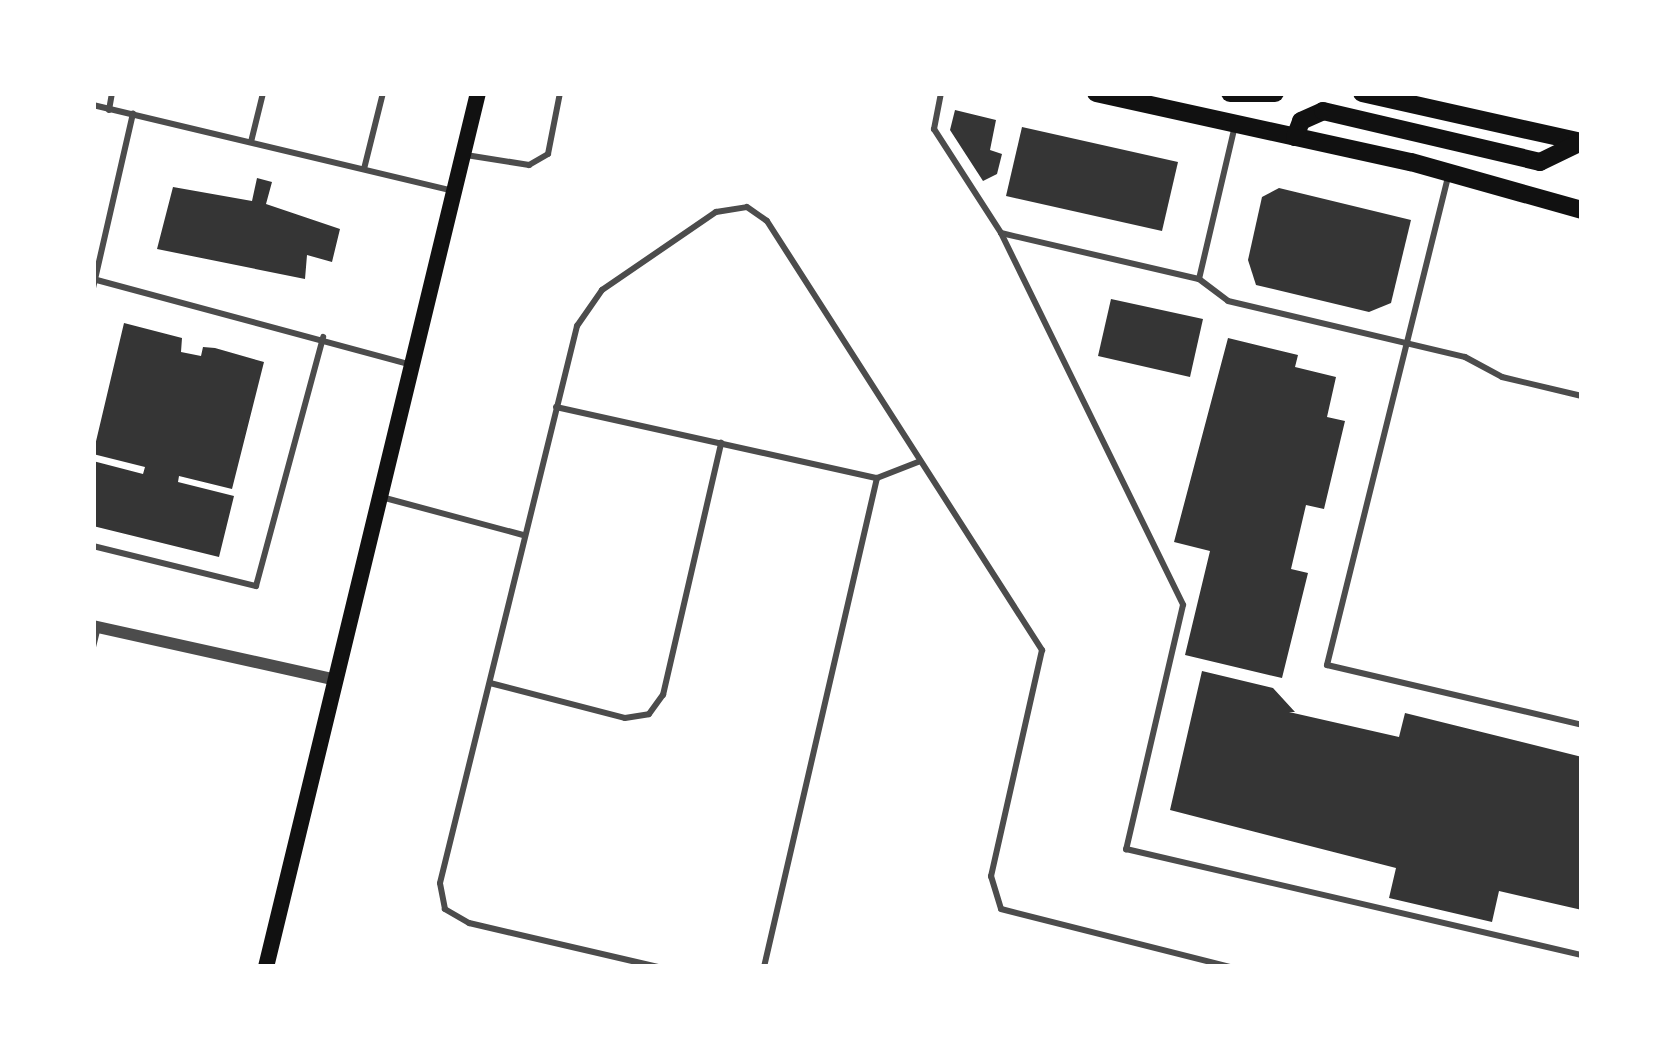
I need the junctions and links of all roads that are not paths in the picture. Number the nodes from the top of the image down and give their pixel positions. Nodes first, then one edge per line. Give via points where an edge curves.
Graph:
1 (112, 93) edge
2 (263, 93) edge
3 (383, 93) edge
4 (478, 93) edge
5 (559, 93) edge
6 (941, 93) edge
7 (1096, 93) edge
8 (1230, 93) edge
9 (1275, 93) edge
10 (1362, 93) edge
11 (93, 105) edge
12 (109, 110) junction
13 (133, 114) junction
14 (1236, 122) junction
15 (1295, 137) junction
16 (1581, 140) edge
17 (251, 142) junction
18 (463, 154) junction
19 (364, 169) junction
20 (1449, 172) junction
21 (454, 191) junction
22 (1582, 210) edge
23 (1000, 233) junction
24 (1199, 278) junction
25 (94, 282) edge
26 (323, 337) junction
27 (1407, 343) junction
28 (413, 365) junction
29 (1582, 396) edge
30 (556, 407) junction
31 (721, 443) junction
32 (918, 462) junction
33 (877, 478) junction
34 (381, 497) junction
35 (524, 536) junction
36 (93, 546) edge
37 (96, 626) edge
38 (93, 647) edge
39 (338, 680) junction
40 (490, 683) junction
41 (1582, 725) edge
42 (1582, 955) edge
43 (266, 967) edge
44 (658, 967) edge
45 (764, 967) edge
46 (1230, 967) edge

1 - 12 lane
2 - 17 lane
3 - 19 lane
4 - 18 main road
5 - 18 lane via 548,154 529,165
6 - 23 lane via 934,129
7 - 14 main road
8 - 9 main road
10 - 16 main road
11 - 12 lane
12 - 13 lane
13 - 17 lane
13 - 25 lane
14 - 15 main road
14 - 24 lane
15 - 16 main road via 1301,121 1323,111 1540,162
15 - 20 main road
17 - 19 lane
18 - 21 main road
19 - 21 lane
20 - 22 main road
20 - 27 lane
21 - 28 main road
23 - 24 lane
23 - 42 lane via 1183,605 1126,849
24 - 27 lane via 1228,301
25 - 26 lane
26 - 28 lane
26 - 36 lane via 256,586
27 - 29 lane
27 - 41 lane via 1327,665
28 - 34 main road
30 - 31 lane
30 - 32 lane via 577,326 602,290 716,212 747,207 767,221
30 - 35 lane
31 - 33 lane
31 - 40 lane via 663,694 649,714 625,718
32 - 33 lane
32 - 46 lane via 1042,650 991,875 1001,909
33 - 45 lane
34 - 35 lane
34 - 39 main road
35 - 40 lane
37 - 38 lane
37 - 39 street
39 - 43 main road
40 - 44 lane via 440,884 446,909 470,923

